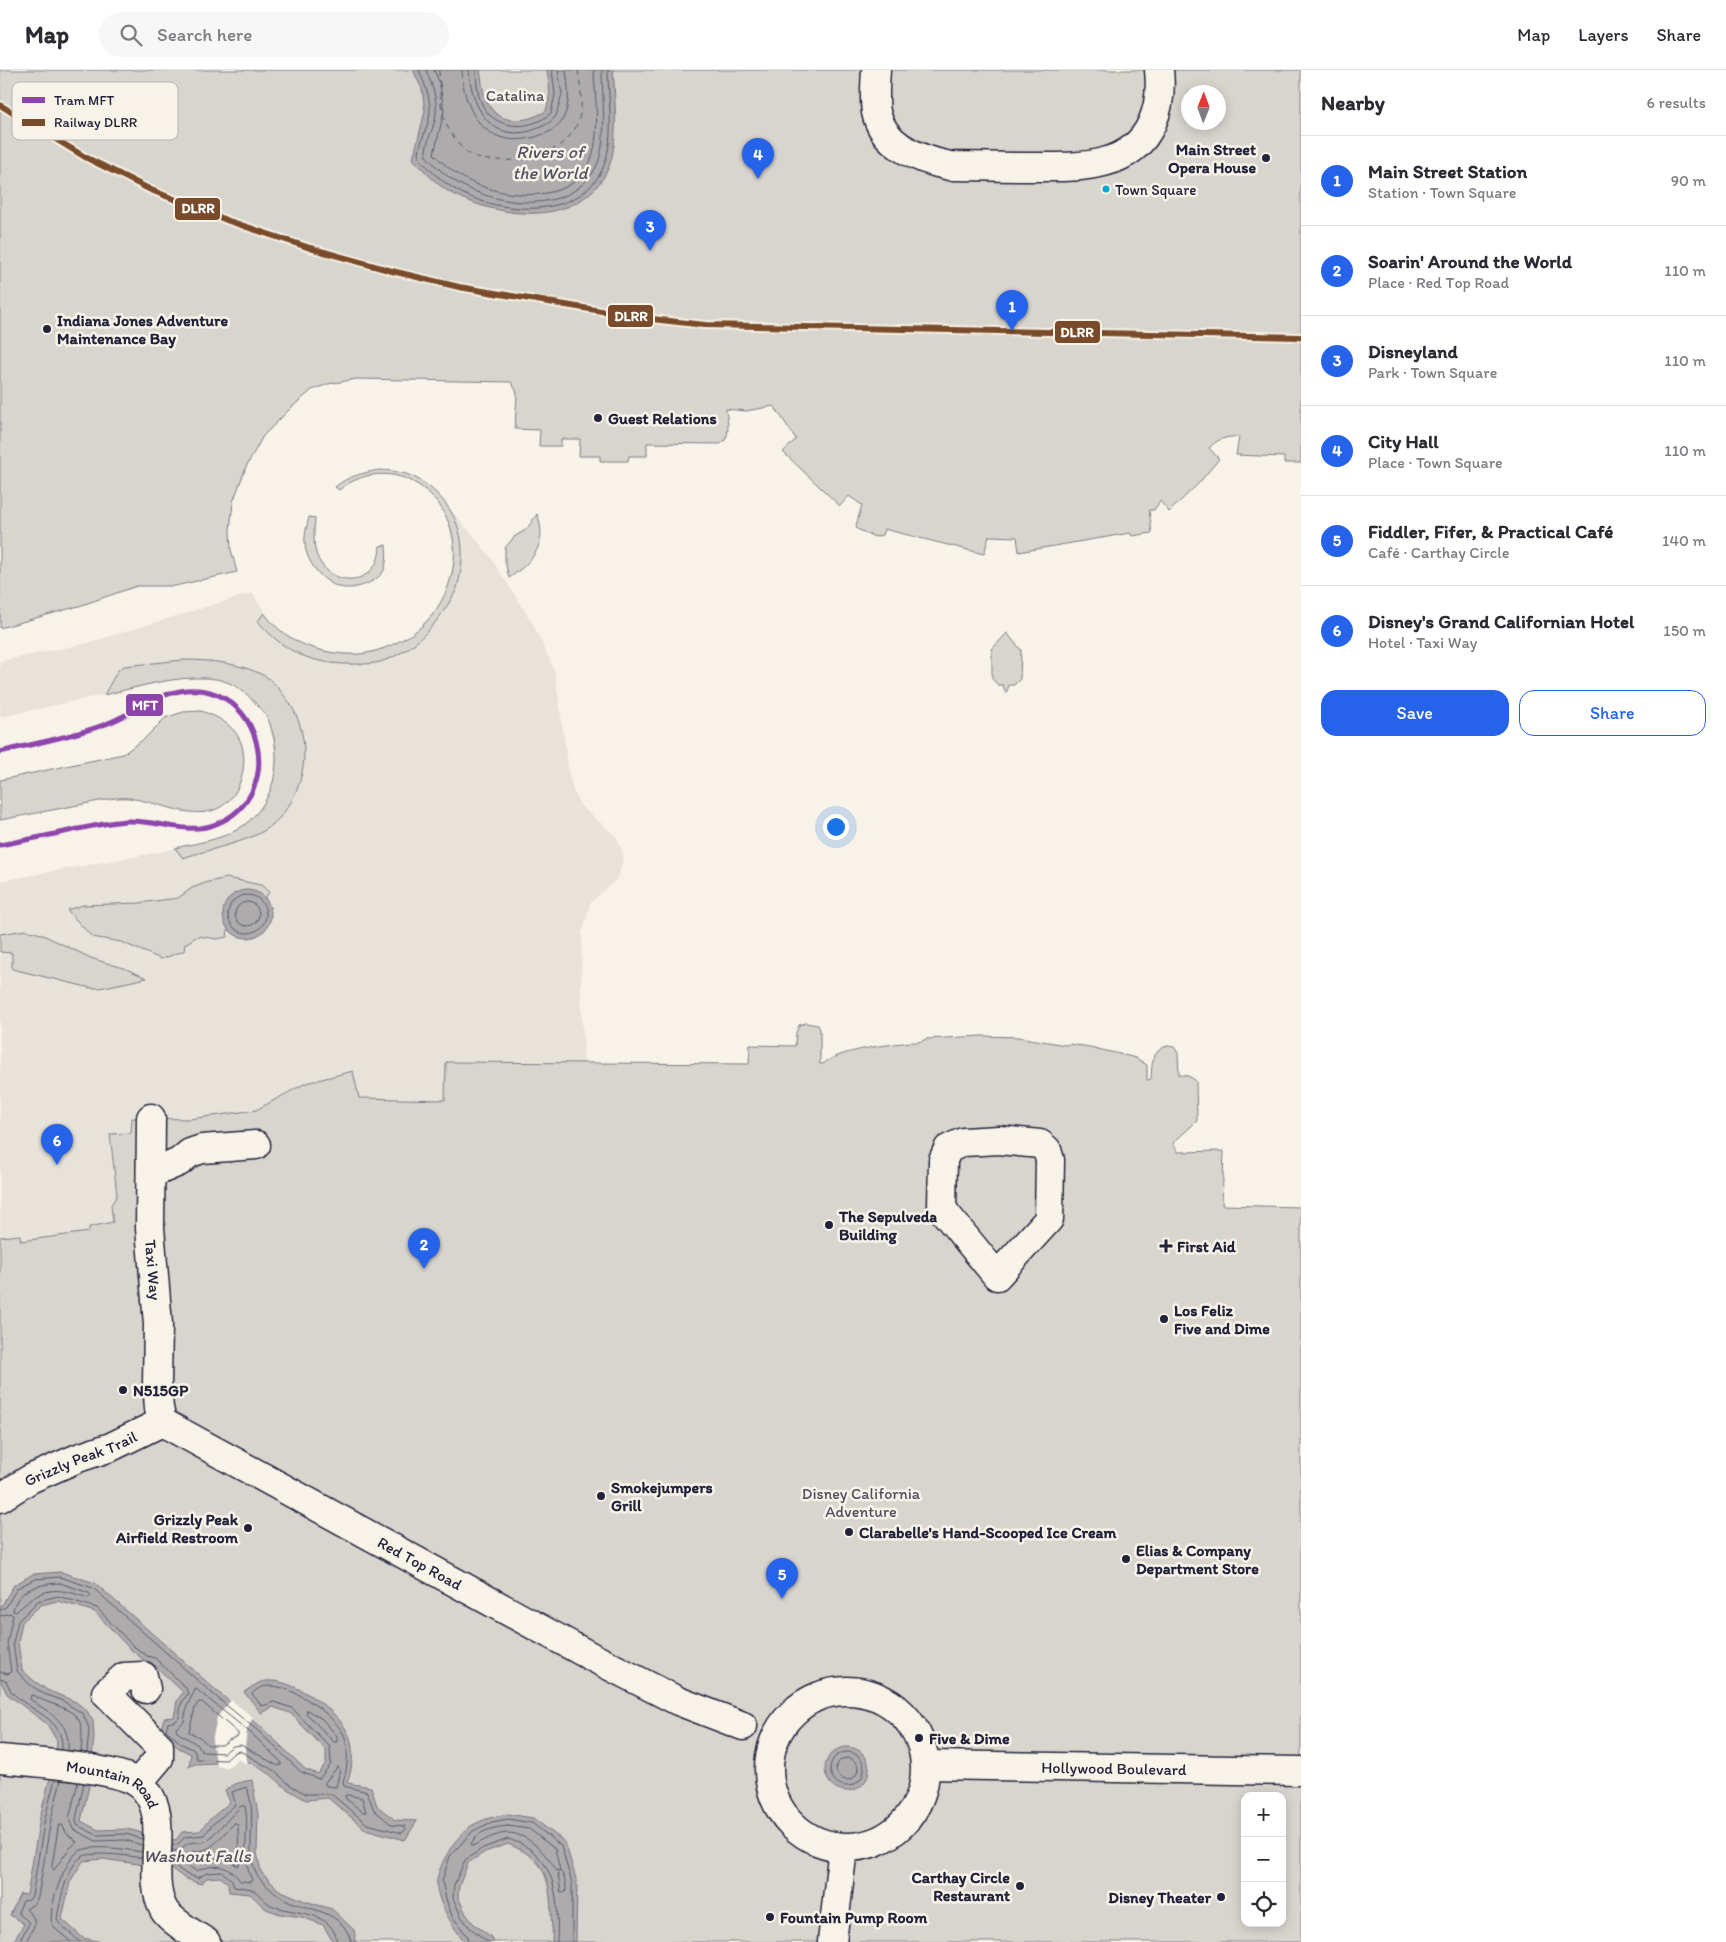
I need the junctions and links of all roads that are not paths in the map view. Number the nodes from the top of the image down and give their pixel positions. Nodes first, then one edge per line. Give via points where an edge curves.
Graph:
1 (876, 70) edge
2 (1159, 70) edge
3 (151, 1118) dead end
4 (256, 1145) dead end
5 (151, 1174) junction
6 (997, 1276) joint
7 (162, 1422) junction
8 (0, 1498) edge
9 (146, 1689) dead end
10 (743, 1726) dead end
11 (0, 1759) edge
12 (926, 1765) junction
13 (1301, 1772) edge
14 (138, 1783) junction
15 (843, 1848) junction
16 (206, 1942) edge
17 (832, 1942) edge

1 - 2 street via 876,114 890,138 911,154 950,166 1077,167 1112,160 1138,144 1148,132 1160,100
3 - 5 street, Taxi Way
4 - 5 street via 202,1149
5 - 7 street, Taxi Way via 150,1228 158,1324 157,1382
6 - 6 street via 1049,1219 1050,1160 1047,1150 1040,1144 999,1140 963,1142 948,1149 943,1160 942,1207
7 - 8 street, Grizzly Peak Trail via 111,1447 30,1479
7 - 10 street, Red Top Road via 584,1653 682,1703
9 - 14 street via 143,1676 124,1677 106,1693 159,1746 159,1758
11 - 14 street, Mountain Road via 107,1772
12 - 13 street, Hollywood Boulevard
12 - 15 street via 924,1788 902,1826 878,1842
12 - 15 street via 922,1746 909,1722 889,1704 865,1693 851,1691 822,1695 789,1717 772,1741 768,1765 773,1795 786,1819 799,1831 820,1843
14 - 16 street, Mountain Road via 154,1802 157,1883 164,1912
15 - 17 street

